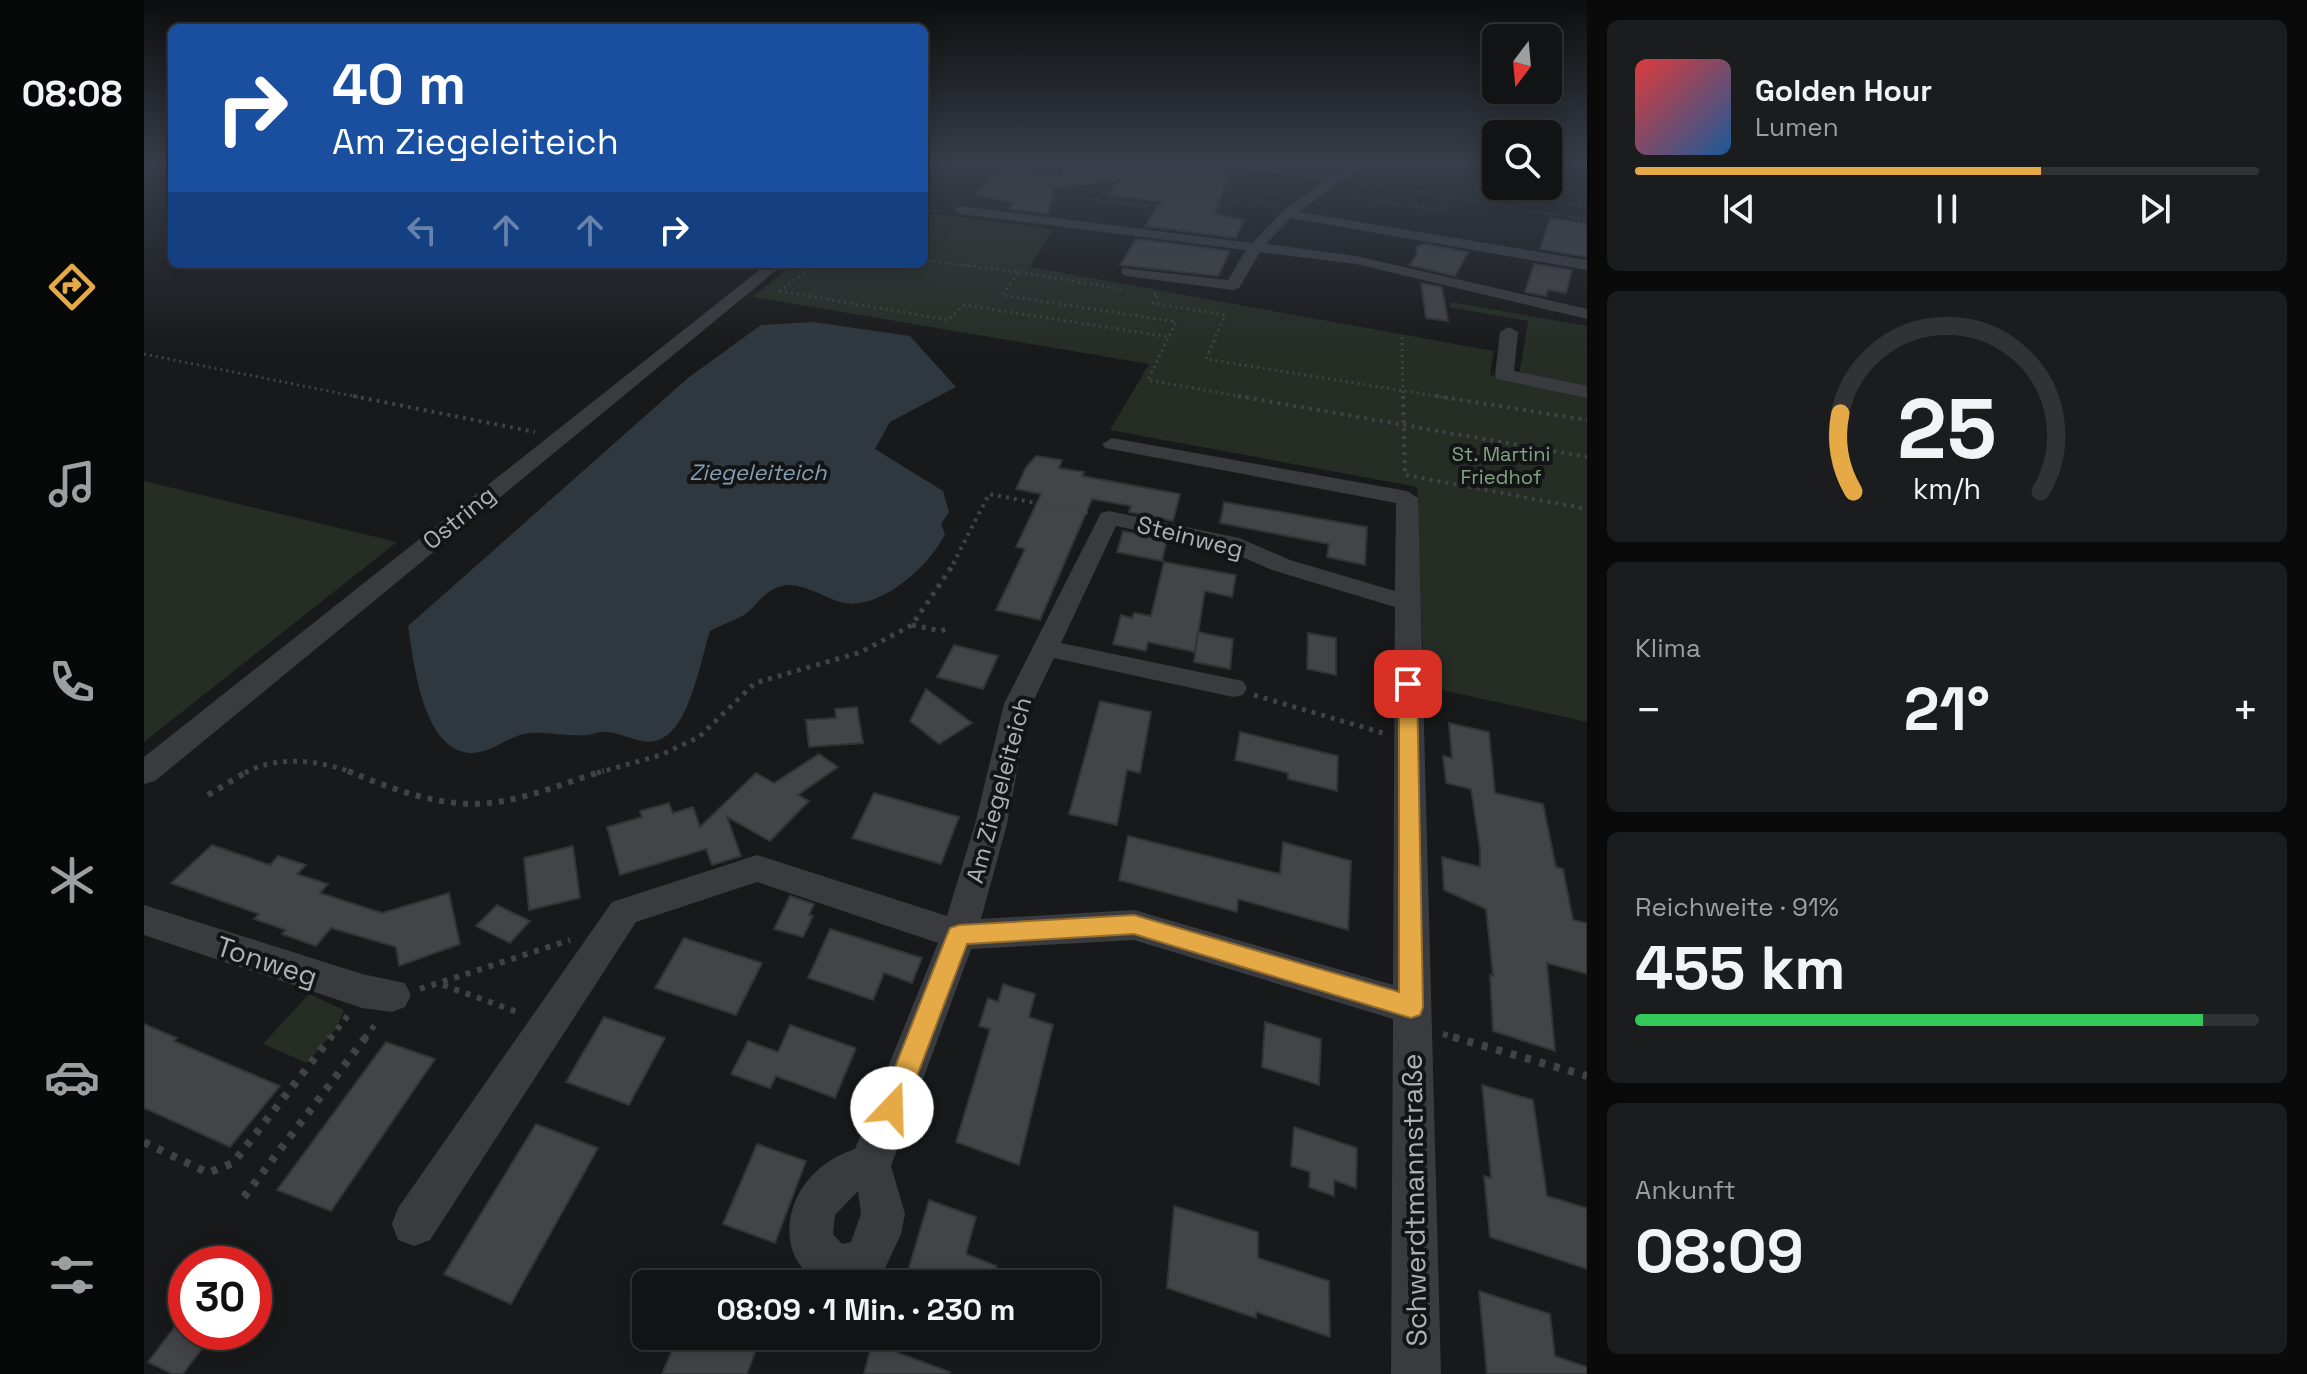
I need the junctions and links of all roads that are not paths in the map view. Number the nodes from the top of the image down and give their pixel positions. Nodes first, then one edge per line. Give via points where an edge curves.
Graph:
1 (1092, 226) edge
2 (1268, 226) edge
3 (1387, 226) edge
4 (1254, 246) junction
5 (1587, 265) edge
6 (771, 268) edge
7 (1127, 271) dead end
8 (1587, 314) edge
9 (1509, 332) dead end
10 (1587, 392) edge
11 (1112, 444) dead end
12 (1409, 603) junction
13 (1045, 648) junction
14 (1233, 688) road end
15 (144, 773) edge
16 (144, 920) edge
17 (959, 935) junction
18 (377, 993) road end
19 (1411, 1016) junction
20 (870, 1166) dead end
21 (414, 1224) dead end
22 (1416, 1374) edge

1 - 4 street
2 - 4 street
3 - 5 street
4 - 7 street via 1233,285
4 - 8 street via 1372,263
6 - 15 street, Ostring
9 - 10 street via 1504,375
11 - 12 street, Schwerdtmannstraße via 1406,486
12 - 13 street, Steinweg via 1281,565 1231,543 1109,518
12 - 19 street, Schwerdtmannstraße
13 - 14 street
13 - 17 street, Am Ziegeleiteich via 1014,719
16 - 18 street, Tonweg
17 - 19 street via 1134,925
17 - 20 street, Am Ziegeleiteich
17 - 21 street via 757,868 624,912
19 - 22 street, Schwerdtmannstraße

